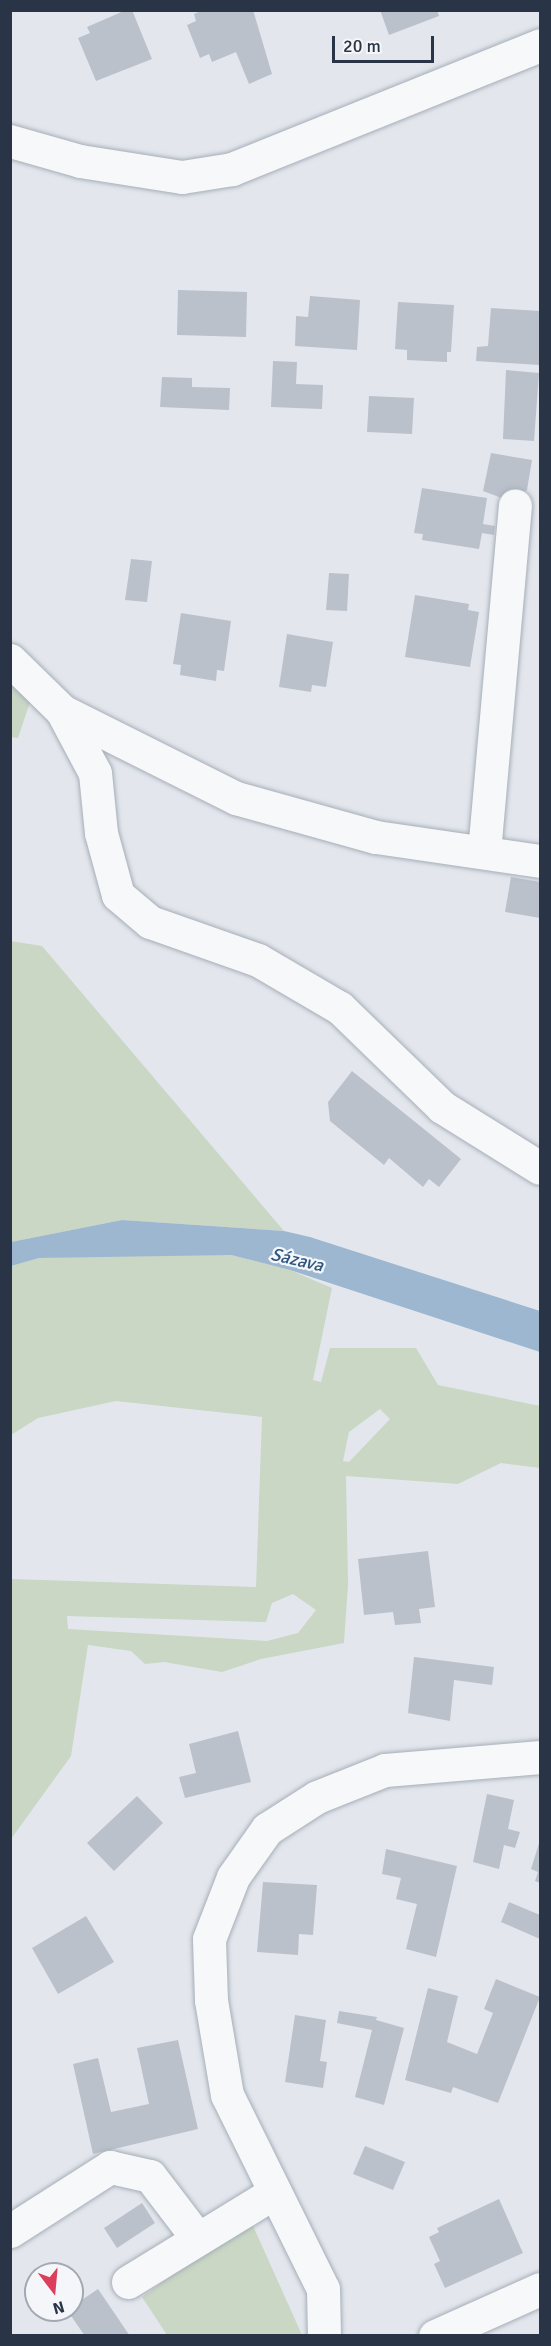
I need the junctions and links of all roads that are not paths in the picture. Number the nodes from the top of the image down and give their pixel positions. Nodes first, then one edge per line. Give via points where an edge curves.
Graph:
1 (540, 45) edge
2 (10, 141) edge
3 (515, 505) dead end
4 (10, 660) edge
5 (62, 711) junction
6 (484, 852) junction
7 (540, 861) edge
8 (540, 1168) edge
9 (540, 1757) edge
10 (275, 2192) junction
11 (10, 2231) edge
12 (198, 2239) junction
13 (128, 2282) dead end
14 (540, 2289) edge
15 (324, 2336) edge
16 (435, 2336) edge

1 - 2 street via 232,170 182,177 80,161
3 - 6 street
4 - 5 street
5 - 6 street via 236,798 376,837
5 - 8 street via 95,773 101,833 118,895 150,922 258,960 340,1008 442,1107
6 - 7 street
9 - 10 street via 385,1770 317,1797 267,1829 233,1877 209,1939 211,2000 227,2095
10 - 12 street
10 - 15 street via 323,2289
11 - 12 street via 110,2167 150,2176
12 - 13 street
14 - 16 street

